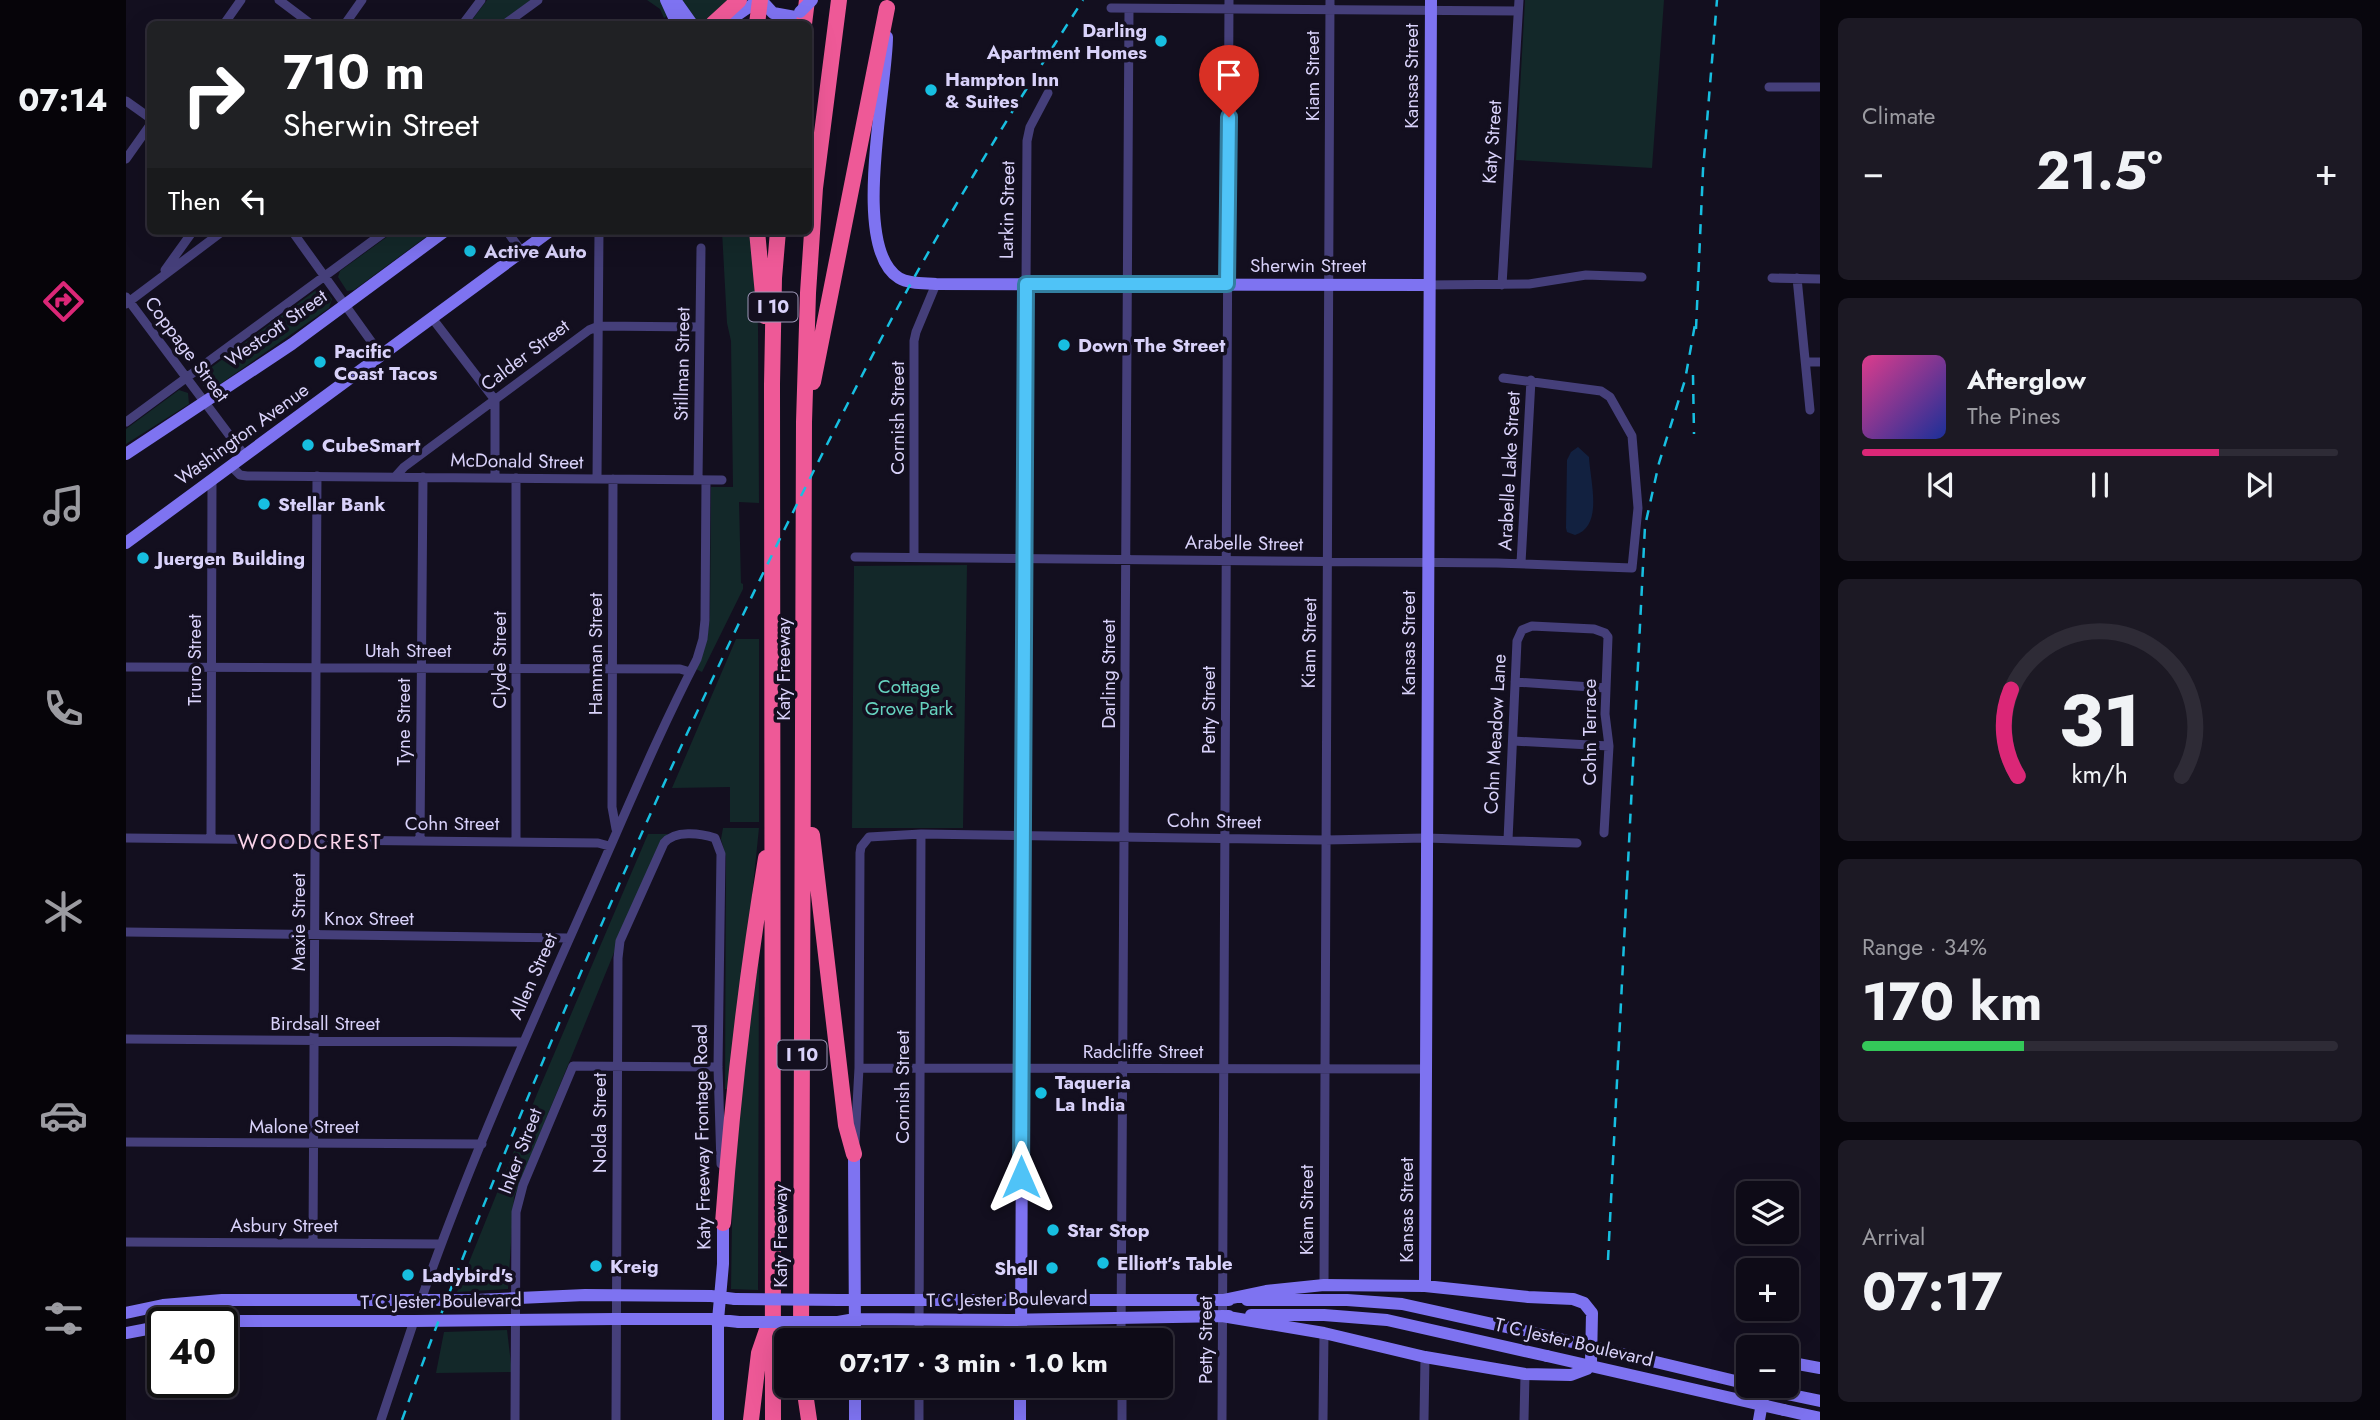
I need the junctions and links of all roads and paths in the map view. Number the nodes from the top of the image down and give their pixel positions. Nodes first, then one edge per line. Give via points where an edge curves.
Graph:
1 (241, 0) edge
2 (279, 0) edge
3 (362, 0) edge
4 (481, 0) edge
5 (538, 0) edge
6 (666, 0) edge
7 (675, 0) edge
8 (739, 0) edge
9 (760, 0) edge
10 (810, 0) edge
11 (839, 0) edge
12 (1519, 0) edge
13 (888, 4) edge
14 (1229, 5) edge
15 (1330, 5) edge
16 (1431, 5) edge
17 (1111, 8) dead end
18 (1129, 9) junction
19 (1518, 11) junction
20 (225, 21) edge
21 (307, 21) edge
22 (347, 21) edge
23 (465, 21) edge
24 (509, 21) edge
25 (673, 21) edge
26 (690, 21) edge
27 (716, 21) edge
28 (728, 21) edge
29 (757, 21) edge
30 (793, 21) edge
31 (1769, 87) dead end
32 (1820, 88) edge
33 (1048, 93) dead end
34 (126, 101) edge
35 (147, 116) edge
36 (147, 129) edge
37 (126, 159) edge
38 (812, 233) edge
39 (190, 235) edge
40 (218, 235) edge
41 (295, 235) edge
42 (381, 235) edge
43 (439, 235) edge
44 (510, 235) edge
45 (544, 235) edge
46 (599, 235) edge
47 (757, 235) edge
48 (778, 235) edge
49 (812, 235) edge
50 (701, 248) dead end
51 (522, 251) junction
52 (325, 276) junction
53 (160, 277) junction
54 (1642, 277) dead end
55 (1772, 278) dead end
56 (1797, 278) junction
57 (1820, 279) edge
58 (1128, 283) junction
59 (936, 284) junction
60 (1026, 284) junction
61 (1227, 284) junction
62 (1328, 284) junction
63 (1429, 285) junction
64 (1502, 285) junction
65 (127, 301) edge
66 (344, 304) junction
67 (432, 317) junction
68 (599, 326) junction
69 (700, 327) junction
70 (381, 355) junction
71 (1806, 362) junction
72 (1820, 362) edge
73 (186, 376) junction
74 (1503, 378) dead end
75 (1531, 380) junction
76 (772, 384) junction
77 (204, 400) junction
78 (495, 400) junction
79 (1810, 410) dead end
80 (126, 422) edge
81 (804, 422) junction
82 (126, 454) edge
83 (245, 456) junction
84 (232, 466) junction
85 (317, 476) junction
86 (395, 477) junction
87 (423, 477) junction
88 (495, 478) junction
89 (516, 478) junction
90 (597, 479) junction
91 (613, 479) junction
92 (212, 480) junction
93 (702, 480) junction
94 (722, 480) dead end
95 (126, 543) edge
96 (855, 557) dead end
97 (914, 557) junction
98 (1024, 558) junction
99 (1126, 559) junction
100 (1226, 560) junction
101 (1328, 561) junction
102 (1427, 562) junction
103 (1521, 563) junction
104 (1522, 631) joint
105 (126, 667) edge
106 (211, 667) junction
107 (317, 668) junction
108 (421, 668) junction
109 (517, 668) junction
110 (612, 668) junction
111 (690, 672) junction
112 (1515, 682) junction
113 (1606, 688) junction
114 (1513, 741) junction
115 (1609, 746) junction
116 (804, 770) junction
117 (773, 810) junction
118 (616, 829) junction
119 (1604, 833) dead end
120 (921, 834) junction
121 (1023, 836) junction
122 (1124, 837) junction
123 (126, 838) edge
124 (668, 838) joint
125 (1224, 838) junction
126 (1426, 838) junction
127 (211, 839) junction
128 (1325, 839) junction
129 (316, 840) junction
130 (420, 840) junction
131 (1508, 840) junction
132 (516, 841) junction
133 (1577, 844) dead end
134 (609, 846) junction
135 (126, 932) edge
136 (314, 935) junction
137 (569, 938) junction
138 (126, 1039) edge
139 (315, 1040) junction
140 (523, 1042) junction
141 (617, 1067) junction
142 (719, 1067) junction
143 (859, 1068) junction
144 (920, 1068) junction
145 (1021, 1068) junction
146 (1123, 1069) junction
147 (1223, 1069) junction
148 (1325, 1069) junction
149 (1426, 1069) junction
150 (126, 1142) edge
151 (314, 1144) junction
152 (482, 1144) junction
153 (854, 1154) junction
154 (723, 1223) junction
155 (126, 1242) edge
156 (313, 1243) junction
157 (441, 1244) junction
158 (1324, 1286) junction
159 (1425, 1286) junction
160 (616, 1296) junction
161 (719, 1296) junction
162 (322, 1298) junction
163 (515, 1298) junction
164 (222, 1300) junction
165 (421, 1300) junction
166 (855, 1300) junction
167 (919, 1300) junction
168 (1021, 1300) junction
169 (1084, 1300) junction
170 (1122, 1300) junction
171 (1223, 1300) junction
172 (222, 1307) edge
173 (774, 1308) junction
174 (126, 1313) edge
175 (1222, 1316) junction
176 (1121, 1317) junction
177 (1088, 1318) junction
178 (615, 1319) junction
179 (855, 1319) junction
180 (516, 1320) junction
181 (718, 1320) junction
182 (919, 1320) junction
183 (1021, 1320) junction
184 (238, 1321) edge
185 (322, 1321) junction
186 (414, 1321) junction
187 (800, 1328) edge
188 (855, 1328) edge
189 (919, 1328) edge
190 (1021, 1328) edge
191 (1121, 1328) edge
192 (147, 1329) edge
193 (126, 1333) edge
194 (1324, 1333) junction
195 (1425, 1357) junction
196 (1799, 1364) edge
197 (1820, 1368) edge
198 (1525, 1374) junction
199 (1736, 1381) edge
200 (1799, 1397) edge
201 (801, 1398) edge
202 (804, 1398) edge
203 (855, 1398) edge
204 (919, 1398) edge
205 (1020, 1398) edge
206 (1122, 1398) edge
207 (1763, 1398) edge
208 (1820, 1401) edge
209 (1820, 1418) edge
210 (381, 1420) edge
211 (515, 1420) edge
212 (616, 1420) edge
213 (718, 1420) edge
214 (751, 1420) edge
215 (773, 1420) edge
216 (800, 1420) edge
217 (809, 1420) edge
218 (855, 1420) edge
219 (919, 1420) edge
220 (1020, 1420) edge
221 (1122, 1420) edge
222 (1222, 1420) edge
223 (1323, 1420) edge
224 (1424, 1420) edge
225 (1524, 1420) edge
226 (1759, 1420) edge

1 - 20 street
2 - 21 street
3 - 22 street
4 - 23 street
5 - 24 street
6 - 25 main road
7 - 26 main road
8 - 27 highway
9 - 28 main road
9 - 29 highway
9 - 30 main road via 773,13
10 - 30 highway
11 - 38 highway, Katy Freeway / I 10
12 - 19 street, Katy Street
13 - 59 main road, Sherwin Street via 873,192 876,236 887,265 898,278
13 - 81 highway
14 - 15 street
14 - 18 street
14 - 61 street, Petty Street
15 - 16 street
15 - 62 street, Kiam Street
16 - 19 street
16 - 63 main road, Kansas Street
17 - 18 street
18 - 58 street, Darling Street
19 - 64 street, Katy Street
31 - 32 street
33 - 60 street, Larkin Street via 1027,142
34 - 35 street
36 - 37 street
39 - 53 street
40 - 53 street
41 - 52 street
42 - 52 street, Westcott Street
43 - 66 main road, Westcott Street
44 - 51 street
45 - 51 main road, Washington Avenue
46 - 68 street
47 - 76 highway
48 - 76 highway, Katy Freeway / I 10
49 - 81 highway, Katy Freeway / I 10
50 - 69 street, Stillman Street
51 - 67 main road, Washington Avenue
52 - 66 street
52 - 73 street, Westcott Street
53 - 65 street
54 - 64 street, Sherwin Street via 1586,275
55 - 56 street
56 - 57 street
56 - 71 street
58 - 60 main road, Sherwin Street
58 - 61 main road, Sherwin Street
58 - 99 street, Darling Street
59 - 60 main road, Sherwin Street
59 - 97 street, Cornish Street via 915,341
60 - 98 main road, Larkin Street
61 - 62 main road, Sherwin Street
61 - 100 street, Petty Street
62 - 63 main road, Sherwin Street
62 - 101 street, Kiam Street
63 - 64 street, Sherwin Street
63 - 102 main road, Kansas Street
65 - 73 street, Coppage Street
66 - 70 street
66 - 77 main road, Westcott Street via 292,344
67 - 70 main road, Washington Avenue
67 - 78 street
68 - 69 street, Calder Street
68 - 78 street, Calder Street
68 - 90 street
69 - 93 street, Stillman Street
70 - 83 main road, Washington Avenue
71 - 72 street
71 - 79 street
73 - 77 street, Coppage Street
73 - 80 street, Westcott Street
74 - 75 street
75 - 103 street, Arabelle Lake Street
75 - 103 street, Arabelle Street via 1606,393 1629,428 1638,508 1632,568
76 - 117 highway, Katy Freeway / I 10
77 - 82 main road, Westcott Street
77 - 83 street, Coppage Street
78 - 86 street, Calder Street
78 - 88 street
81 - 116 highway, Katy Freeway / I 10
83 - 84 main road, Washington Avenue
84 - 85 street, McDonald Street via 247,476
84 - 92 main road, Washington Avenue
85 - 86 street, McDonald Street
85 - 107 street, Maxie Street
86 - 87 street, McDonald Street
87 - 88 street, McDonald Street
87 - 108 street, Tyne Street
88 - 89 street, McDonald Street
89 - 90 street, McDonald Street
89 - 109 street, Clyde Street
90 - 91 street, McDonald Street
91 - 93 street, McDonald Street
91 - 110 street, Hamman Street
92 - 95 main road, Washington Avenue
92 - 106 street, Truro Street
93 - 94 street, McDonald Street
93 - 111 street, Stillman Street via 705,620
96 - 97 street, Arabelle Street
97 - 98 street, Arabelle Street
98 - 99 street, Arabelle Street
98 - 121 main road, Larkin Street
99 - 100 street, Arabelle Street
99 - 122 street, Darling Street
100 - 101 street, Arabelle Street
100 - 125 street, Petty Street
101 - 102 street, Arabelle Street
101 - 128 street, Kiam Street
102 - 103 street, Arabelle Street
102 - 126 main road, Kansas Street
104 - 112 street, Cohn Meadow Lane
104 - 113 street, Cohn Terrace via 1532,626 1605,633 1609,642
105 - 106 street, Utah Street
106 - 107 street, Utah Street
106 - 127 street, Truro Street
107 - 108 street, Utah Street
107 - 129 street, Maxie Street
108 - 109 street, Utah Street
108 - 130 street, Tyne Street
109 - 110 street, Utah Street
109 - 132 street, Clyde Street
110 - 111 street, Utah Street
110 - 118 street, Hamman Street
111 - 118 street, Allen Street
112 - 113 street
112 - 114 street, Cohn Meadow Lane
113 - 115 street, Cohn Terrace
114 - 115 street
114 - 131 street, Cohn Meadow Lane
115 - 119 street, Cohn Terrace
116 - 153 highway via 846,1125
116 - 187 highway, Katy Freeway / I 10
117 - 154 highway via 753,935
117 - 173 highway, Katy Freeway / I 10
118 - 134 street, Allen Street
120 - 121 street, Cohn Street
120 - 143 street, Cohn Street via 876,836 861,846
120 - 144 street, Cornish Street
121 - 122 street, Cohn Street
121 - 145 main road, Larkin Street
122 - 125 street, Cohn Street
122 - 146 street, Darling Street
123 - 127 street, Cohn Street
124 - 141 street, Nolda Street via 621,941
124 - 142 street, Katy Freeway Frontage Road via 704,834 715,838 721,853
125 - 128 street, Cohn Street
125 - 147 street, Petty Street
126 - 128 street, Cohn Street
126 - 131 street, Cohn Street
126 - 149 main road, Kansas Street
127 - 129 street, Cohn Street
128 - 148 street, Kiam Street
129 - 130 street, Cohn Street
129 - 136 street, Maxie Street
130 - 132 street, Cohn Street
131 - 133 street, Cohn Street
132 - 134 street, Cohn Street
134 - 137 street, Allen Street
135 - 136 street, Knox Street
136 - 137 street, Knox Street
136 - 139 street, Maxie Street
137 - 140 street, Allen Street
138 - 139 street, Birdsall Street
139 - 140 street, Birdsall Street
139 - 151 street, Maxie Street
140 - 152 street, Allen Street
141 - 142 street
141 - 160 street, Nolda Street
141 - 163 street, Inker Street via 573,1066 520,1194 514,1224
142 - 154 street, Katy Freeway Frontage Road
143 - 144 street, Radcliffe Street
143 - 153 street
144 - 145 street, Radcliffe Street
144 - 167 street, Cornish Street
145 - 146 street, Radcliffe Street
145 - 168 main road, Larkin Street
146 - 147 street, Radcliffe Street
146 - 170 street, Darling Street
147 - 148 street, Radcliffe Street
147 - 171 street, Petty Street
148 - 149 street, Radcliffe Street
148 - 158 street, Kiam Street
149 - 159 main road, Kansas Street
150 - 151 street, Malone Street
151 - 152 street, Malone Street
151 - 156 street, Maxie Street
152 - 157 street, Allen Street
153 - 166 main road
154 - 161 main road, Katy Freeway Frontage Road
155 - 156 street, Asbury Street
156 - 157 street, Asbury Street
157 - 165 street, Allen Street
158 - 159 main road
158 - 171 main road
159 - 198 main road via 1573,1299 1587,1306 1594,1318 1590,1367 1571,1376
160 - 161 main road, T C Jester Boulevard
160 - 163 main road, T C Jester Boulevard
160 - 178 street, Nolda Street
161 - 166 main road, T C Jester Boulevard, bridge
161 - 181 main road, Katy Freeway Frontage Road
162 - 164 main road, T C Jester Boulevard
162 - 165 main road, T C Jester Boulevard
162 - 185 main road
163 - 165 main road, T C Jester Boulevard
163 - 180 street, Inker Street
164 - 172 main road
164 - 174 main road, T C Jester Boulevard
166 - 167 main road, T C Jester Boulevard
166 - 179 main road
167 - 168 main road, T C Jester Boulevard
167 - 182 street, Cornish Street
168 - 169 main road, T C Jester Boulevard
168 - 183 main road, Larkin Street
169 - 170 main road, T C Jester Boulevard
169 - 177 main road
170 - 171 main road, T C Jester Boulevard
170 - 176 street, Darling Street
171 - 175 street, Petty Street
171 - 199 main road, T C Jester Boulevard, bridge via 1402,1304
173 - 214 highway via 759,1353
173 - 215 highway, Katy Freeway / I 10
175 - 176 main road, T C Jester Boulevard
175 - 194 main road
175 - 209 main road, T C Jester Boulevard, bridge via 1387,1320
175 - 222 street, Petty Street
176 - 177 main road, T C Jester Boulevard
176 - 191 street, Darling Street
177 - 183 main road, T C Jester Boulevard
178 - 180 main road, T C Jester Boulevard
178 - 181 main road, T C Jester Boulevard
178 - 212 street, Nolda Street
179 - 181 main road, T C Jester Boulevard, bridge
179 - 182 main road, T C Jester Boulevard
179 - 188 main road
180 - 186 main road, T C Jester Boulevard
180 - 211 street, Inker Street
181 - 213 main road, Katy Freeway Frontage Road
182 - 183 main road, T C Jester Boulevard
182 - 189 street, Cornish Street
183 - 190 main road, Larkin Street
184 - 185 main road, T C Jester Boulevard
185 - 186 main road, T C Jester Boulevard
186 - 210 street
192 - 193 main road
194 - 195 main road
194 - 223 street
195 - 198 main road
195 - 224 street
196 - 197 main road
198 - 225 street
200 - 208 main road, bridge
201 - 216 highway
202 - 217 highway
203 - 218 main road
204 - 219 street
205 - 220 main road
206 - 221 street
207 - 226 main road

